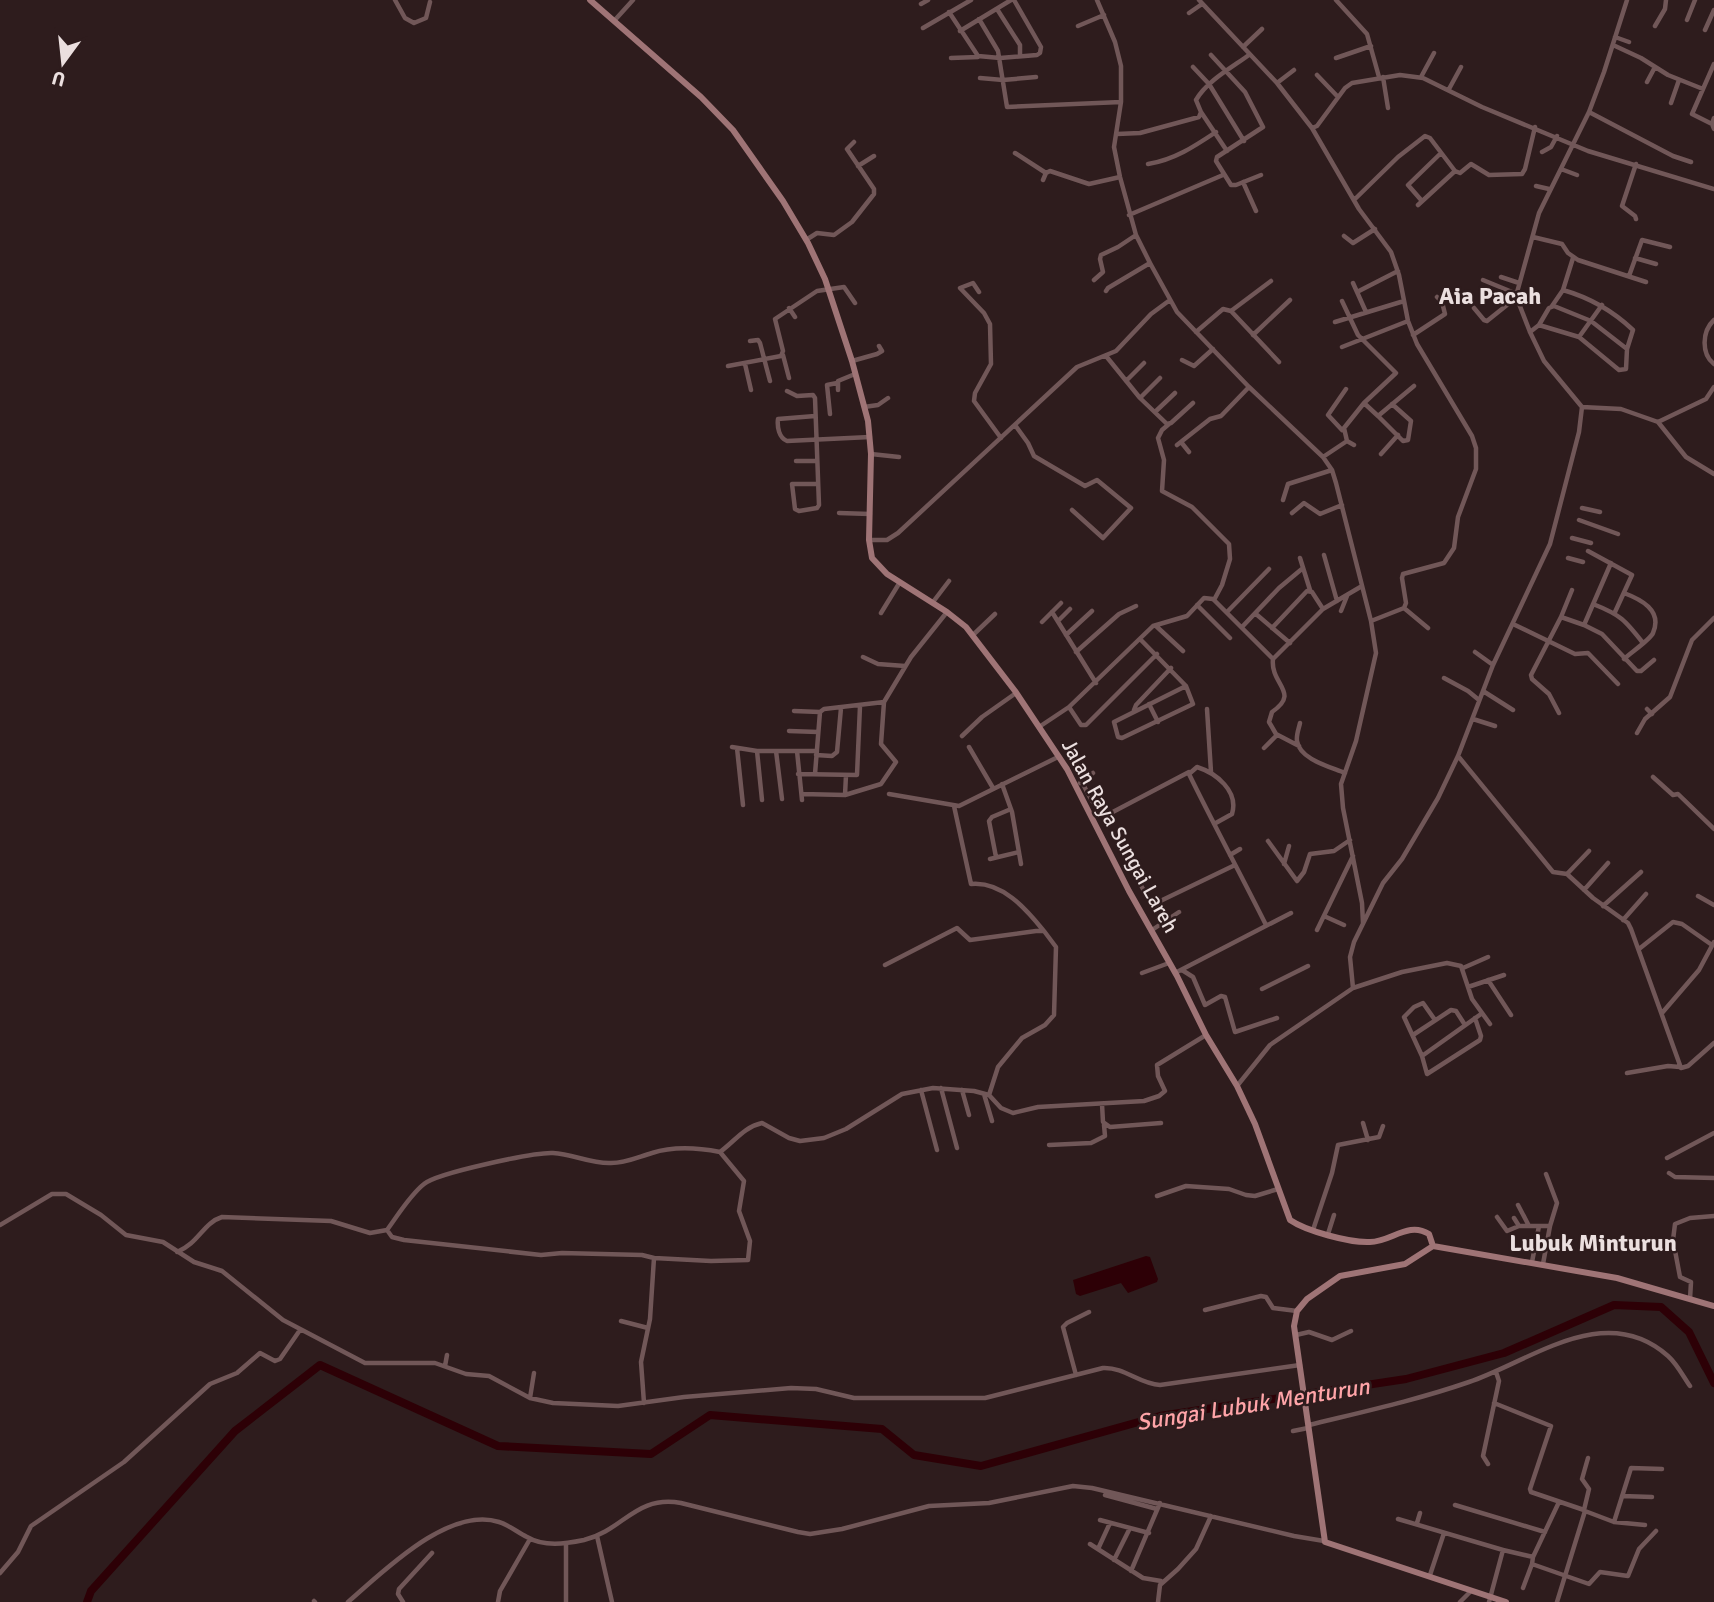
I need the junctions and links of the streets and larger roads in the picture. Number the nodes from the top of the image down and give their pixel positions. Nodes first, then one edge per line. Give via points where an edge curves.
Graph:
1 (395, 0) edge
2 (590, 0) edge
3 (633, 0) edge
4 (928, 0) edge
5 (956, 0) edge
6 (971, 0) edge
7 (1012, 0) edge
8 (1097, 0) edge
9 (1336, 0) edge
10 (1627, 0) edge
11 (1667, 0) edge
12 (1695, 0) edge
13 (430, 2) dead end
14 (1200, 2) edge
15 (921, 4) dead end
16 (960, 6) junction
17 (997, 9) junction
18 (1714, 10) edge
19 (949, 12) junction
20 (1189, 13) dead end
21 (1104, 15) junction
22 (979, 19) junction
23 (1687, 20) dead end
24 (614, 22) junction
25 (1078, 26) dead end
26 (1655, 26) dead end
27 (923, 28) dead end
28 (1262, 29) dead end
29 (1705, 30) dead end
30 (960, 31) junction
31 (1615, 37) junction
32 (1629, 43) dead end
33 (1613, 45) junction
34 (1371, 46) junction
35 (1243, 47) junction
36 (1434, 53) dead end
37 (1211, 55) dead end
38 (1249, 55) junction
39 (1020, 56) junction
40 (982, 57) junction
41 (951, 58) dead end
42 (1000, 58) junction
43 (1336, 58) dead end
44 (1193, 67) dead end
45 (1461, 67) dead end
46 (1655, 67) junction
47 (1713, 67) edge
48 (1293, 70) dead end
49 (1227, 71) junction
50 (1317, 75) dead end
51 (1036, 77) dead end
52 (1381, 77) junction
53 (1421, 77) junction
54 (980, 78) dead end
55 (1003, 79) junction
56 (1679, 80) junction
57 (1647, 82) dead end
58 (1277, 83) junction
59 (1209, 84) junction
60 (1449, 89) junction
61 (1703, 89) junction
62 (1338, 97) junction
63 (1121, 102) junction
64 (1671, 103) dead end
65 (1388, 108) dead end
66 (1201, 112) junction
67 (1589, 112) junction
68 (1713, 124) edge
69 (1535, 127) junction
70 (1312, 128) junction
71 (1216, 132) junction
72 (1117, 134) junction
73 (1557, 136) junction
74 (1244, 141) junction
75 (854, 142) dead end
76 (1573, 144) junction
77 (1227, 151) junction
78 (1542, 152) dead end
79 (1016, 153) dead end
80 (1441, 153) junction
81 (874, 156) dead end
82 (1691, 162) dead end
83 (1148, 164) dead end
84 (1636, 164) junction
85 (858, 166) junction
86 (1561, 169) junction
87 (1455, 171) junction
88 (1046, 173) junction
89 (1223, 174) junction
90 (1261, 175) dead end
91 (1577, 175) dead end
92 (1119, 177) junction
93 (1043, 180) dead end
94 (1244, 182) junction
95 (1536, 186) dead end
96 (1549, 189) junction
97 (1714, 189) edge
98 (1354, 200) junction
99 (1256, 211) dead end
100 (1129, 215) junction
101 (1636, 219) dead end
102 (1375, 229) junction
103 (1136, 235) junction
104 (1344, 236) dead end
105 (1533, 237) junction
106 (806, 240) junction
107 (1670, 247) dead end
108 (1573, 258) junction
109 (1635, 258) junction
110 (1150, 263) junction
111 (1656, 264) dead end
112 (1398, 271) junction
113 (1629, 276) junction
114 (1501, 277) dead end
115 (1094, 280) dead end
116 (1483, 280) dead end
117 (1271, 281) dead end
118 (1646, 282) dead end
119 (1353, 283) dead end
120 (1519, 283) junction
121 (828, 288) junction
122 (1563, 290) junction
123 (1106, 291) dead end
124 (979, 292) dead end
125 (1357, 292) junction
126 (1517, 296) junction
127 (1437, 297) dead end
128 (1170, 300) junction
129 (1290, 300) dead end
130 (1342, 301) dead end
131 (1404, 301) junction
132 (855, 303) dead end
133 (1602, 305) junction
134 (1552, 306) junction
135 (789, 308) junction
136 (1474, 308) dead end
137 (1231, 311) junction
138 (1366, 312) junction
139 (795, 317) dead end
140 (1350, 318) junction
141 (1714, 320) edge
142 (1408, 321) junction
143 (1591, 321) junction
144 (1335, 322) dead end
145 (1539, 325) junction
146 (1196, 332) junction
147 (1530, 332) junction
148 (1253, 335) junction
149 (1413, 335) junction
150 (1579, 337) junction
151 (1362, 339) junction
152 (750, 341) dead end
153 (879, 346) dead end
154 (1342, 346) dead end
155 (1213, 349) junction
156 (1627, 349) junction
157 (782, 355) junction
158 (1106, 356) junction
159 (765, 360) junction
160 (1182, 360) dead end
161 (852, 361) junction
162 (1279, 362) dead end
163 (1144, 363) dead end
164 (745, 364) junction
165 (1714, 364) edge
166 (728, 366) dead end
167 (1192, 366) junction
168 (1188, 372) dead end
169 (856, 374) junction
170 (789, 378) dead end
171 (1160, 378) dead end
172 (770, 381) dead end
173 (1126, 381) junction
174 (837, 383) junction
175 (1414, 386) dead end
176 (1250, 387) junction
177 (1714, 387) edge
178 (1346, 389) dead end
179 (751, 390) dead end
180 (838, 390) dead end
181 (787, 391) dead end
182 (1175, 393) dead end
183 (888, 398) dead end
184 (1140, 398) junction
185 (1193, 403) dead end
186 (1364, 403) junction
187 (1392, 404) junction
188 (864, 407) junction
189 (1582, 407) junction
190 (1155, 412) junction
191 (830, 414) dead end
192 (815, 416) junction
193 (1378, 416) junction
194 (1658, 422) junction
195 (1169, 424) junction
196 (1015, 425) junction
197 (1343, 430) junction
198 (1398, 435) junction
199 (870, 437) junction
200 (1001, 438) junction
201 (816, 439) junction
202 (1348, 441) junction
203 (1354, 445) dead end
204 (1189, 452) dead end
205 (871, 454) junction
206 (1381, 454) dead end
207 (899, 457) dead end
208 (1323, 457) junction
209 (796, 461) dead end
210 (817, 461) junction
211 (1332, 470) junction
212 (1714, 474) edge
213 (817, 484) junction
214 (1283, 500) dead end
215 (1342, 505) junction
216 (1582, 508) dead end
217 (1072, 510) dead end
218 (1600, 512) dead end
219 (839, 513) dead end
220 (870, 513) junction
221 (1292, 513) dead end
222 (1578, 520) dead end
223 (1618, 534) dead end
224 (1572, 538) dead end
225 (869, 540) junction
226 (1591, 543) dead end
227 (1588, 551) dead end
228 (1324, 555) dead end
229 (1300, 558) dead end
230 (1567, 558) dead end
231 (1583, 562) dead end
232 (1611, 563) junction
233 (1303, 568) junction
234 (1269, 569) dead end
235 (949, 581) dead end
236 (901, 582) junction
237 (1362, 586) junction
238 (1572, 590) dead end
239 (1310, 591) junction
240 (1624, 593) junction
241 (1348, 595) junction
242 (1214, 600) junction
243 (1337, 601) junction
244 (933, 602) junction
245 (1061, 603) dead end
246 (1593, 604) junction
247 (1198, 605) junction
248 (1136, 606) dead end
249 (1404, 607) junction
250 (1070, 609) dead end
251 (1323, 609) junction
252 (1092, 611) dead end
253 (1341, 611) dead end
254 (947, 612) junction
255 (1052, 612) junction
256 (1227, 612) junction
257 (1615, 612) junction
258 (881, 613) dead end
259 (995, 614) dead end
260 (1256, 614) junction
261 (1561, 617) junction
262 (1714, 618) edge
263 (1059, 620) junction
264 (1371, 621) junction
265 (1042, 622) dead end
266 (1513, 624) junction
267 (1156, 625) junction
268 (1584, 625) junction
269 (1242, 627) junction
270 (1272, 628) junction
271 (1428, 628) dead end
272 (973, 635) junction
273 (1066, 635) junction
274 (1230, 638) dead end
275 (1549, 639) junction
276 (1141, 640) junction
277 (1290, 643) junction
278 (1643, 643) junction
279 (1183, 651) dead end
280 (1076, 652) junction
281 (1475, 652) dead end
282 (1157, 654) junction
283 (863, 657) dead end
284 (1624, 659) junction
285 (1273, 660) junction
286 (1654, 660) dead end
287 (1493, 665) junction
288 (905, 666) junction
289 (1171, 668) junction
290 (1444, 678) dead end
291 (1096, 683) junction
292 (1618, 684) dead end
293 (1186, 687) junction
294 (1483, 691) junction
295 (1016, 693) junction
296 (1479, 701) junction
297 (884, 702) junction
298 (1149, 704) junction
299 (860, 706) junction
300 (1069, 707) junction
301 (841, 708) junction
302 (1207, 709) dead end
303 (1647, 709) dead end
304 (1513, 710) dead end
305 (794, 711) dead end
306 (1134, 711) junction
307 (820, 712) junction
308 (1559, 713) dead end
309 (1652, 714) junction
310 (1473, 719) junction
311 (1158, 722) junction
312 (1300, 723) dead end
313 (1495, 726) dead end
314 (1038, 727) junction
315 (789, 731) dead end
316 (818, 732) junction
317 (1637, 733) dead end
318 (1277, 735) junction
319 (962, 736) dead end
320 (1299, 746) junction
321 (969, 747) dead end
322 (1264, 748) dead end
323 (757, 751) junction
324 (776, 751) junction
325 (797, 751) junction
326 (817, 753) junction
327 (1458, 756) junction
328 (1058, 757) junction
329 (1189, 772) junction
330 (1093, 773) dead end
331 (1211, 773) junction
332 (1345, 773) junction
333 (798, 774) junction
334 (816, 774) junction
335 (846, 775) junction
336 (1653, 777) dead end
337 (1079, 783) junction
338 (1002, 784) junction
339 (993, 788) junction
340 (889, 794) dead end
341 (845, 795) junction
342 (782, 799) dead end
343 (762, 800) dead end
344 (743, 805) dead end
345 (954, 806) junction
346 (1011, 809) junction
347 (1214, 824) junction
348 (1714, 829) edge
349 (1350, 840) junction
350 (1268, 841) dead end
351 (1289, 846) dead end
352 (1240, 849) dead end
353 (1589, 851) dead end
354 (1019, 852) junction
355 (1230, 855) junction
356 (1354, 856) junction
357 (1125, 857) dead end
358 (996, 858) junction
359 (990, 859) dead end
360 (1608, 863) dead end
361 (1021, 864) dead end
362 (1284, 864) junction
363 (1235, 865) junction
364 (1641, 872) dead end
365 (1567, 874) junction
366 (1584, 890) junction
367 (1646, 894) dead end
368 (1698, 896) dead end
369 (1714, 905) edge
370 (1603, 906) junction
371 (1179, 912) dead end
372 (1291, 913) dead end
373 (1324, 916) junction
374 (1623, 920) junction
375 (1363, 924) junction
376 (1344, 925) dead end
377 (1266, 926) junction
378 (1317, 930) dead end
379 (1044, 931) junction
380 (1151, 931) junction
381 (1713, 944) edge
382 (1639, 949) junction
383 (1488, 957) dead end
384 (1169, 963) junction
385 (885, 964) dead end
386 (1308, 966) dead end
387 (1463, 968) junction
388 (1179, 971) junction
389 (1142, 973) dead end
390 (1504, 975) dead end
391 (1488, 980) junction
392 (1468, 987) junction
393 (1353, 988) junction
394 (1262, 989) dead end
395 (1481, 1014) junction
396 (1511, 1014) dead end
397 (1662, 1014) junction
398 (1277, 1018) dead end
399 (1475, 1018) junction
400 (1435, 1020) junction
401 (1490, 1024) dead end
402 (1465, 1025) junction
403 (1206, 1035) junction
404 (1413, 1035) junction
405 (1714, 1043) edge
406 (1422, 1056) junction
407 (1681, 1068) junction
408 (1627, 1073) dead end
409 (1237, 1086) junction
410 (941, 1088) junction
411 (921, 1090) junction
412 (962, 1090) junction
413 (987, 1094) junction
414 (1102, 1104) junction
415 (969, 1115) dead end
416 (992, 1121) dead end
417 (1161, 1123) dead end
418 (1363, 1123) dead end
419 (1104, 1124) junction
420 (1384, 1126) dead end
421 (1714, 1133) edge
422 (1368, 1140) junction
423 (1049, 1145) dead end
424 (957, 1148) dead end
425 (937, 1150) dead end
426 (721, 1152) junction
427 (1667, 1158) dead end
428 (1669, 1173) dead end
429 (1546, 1174) dead end
430 (1714, 1178) edge
431 (1279, 1188) junction
432 (1157, 1196) dead end
433 (1518, 1205) dead end
434 (1334, 1215) dead end
435 (1714, 1216) edge
436 (1497, 1217) dead end
437 (1514, 1218) dead end
438 (0, 1225) edge
439 (1519, 1226) junction
440 (1539, 1226) junction
441 (1550, 1226) junction
442 (1529, 1227) junction
443 (387, 1230) junction
444 (1313, 1230) junction
445 (1328, 1234) junction
446 (1433, 1246) junction
447 (177, 1252) junction
448 (654, 1258) junction
449 (1532, 1262) junction
450 (1543, 1264) junction
451 (1690, 1299) junction
452 (1714, 1306) edge
453 (1205, 1310) dead end
454 (1297, 1311) junction
455 (1088, 1312) dead end
456 (621, 1321) dead end
457 (648, 1328) junction
458 (1352, 1331) dead end
459 (299, 1332) junction
460 (1295, 1335) junction
461 (447, 1355) dead end
462 (445, 1366) junction
463 (1300, 1367) junction
464 (534, 1373) dead end
465 (1496, 1373) junction
466 (1076, 1375) junction
467 (1690, 1386) dead end
468 (530, 1398) junction
469 (644, 1403) junction
470 (1494, 1403) junction
471 (1308, 1427) junction
472 (1293, 1431) dead end
473 (1588, 1458) dead end
474 (1488, 1464) dead end
475 (1662, 1469) dead end
476 (1105, 1495) dead end
477 (1622, 1496) junction
478 (1651, 1497) dead end
479 (1559, 1502) junction
480 (1455, 1505) dead end
481 (1158, 1506) junction
482 (1585, 1511) junction
483 (1420, 1513) dead end
484 (1211, 1516) junction
485 (1398, 1518) dead end
486 (1101, 1520) dead end
487 (1614, 1522) junction
488 (1110, 1523) junction
489 (1417, 1523) junction
490 (1645, 1525) dead end
491 (1130, 1528) junction
492 (1656, 1531) dead end
493 (1149, 1532) junction
494 (1545, 1532) junction
495 (1444, 1533) junction
496 (597, 1536) junction
497 (530, 1539) junction
498 (1324, 1541) junction
499 (566, 1543) junction
500 (1090, 1544) dead end
501 (1098, 1549) junction
502 (1503, 1550) junction
503 (432, 1553) dead end
504 (1533, 1557) junction
505 (1114, 1560) junction
506 (1532, 1563) junction
507 (1131, 1571) junction
508 (0, 1573) edge
509 (1430, 1575) junction
510 (1565, 1577) junction
511 (1162, 1581) junction
512 (1523, 1588) dead end
513 (1472, 1590) junction
514 (1489, 1599) edge
515 (348, 1602) edge
516 (403, 1602) edge
517 (498, 1602) edge
518 (566, 1602) edge
519 (612, 1602) edge
520 (1158, 1602) edge
521 (1460, 1602) edge
522 (1506, 1602) edge
523 (1557, 1602) edge

1 - 13 street via 405,18 414,23 426,18
2 - 24 street, Jalan Raya Sungai Lareh
3 - 24 street
4 - 15 street
5 - 16 street
6 - 16 street
7 - 17 street
7 - 39 street via 1041,47 1037,55
8 - 21 street
9 - 34 street via 1367,34
10 - 31 street
11 - 26 street
12 - 23 street
14 - 20 street
14 - 35 street
16 - 19 street
17 - 22 street
17 - 39 street via 1020,45
18 - 29 street
19 - 27 street
19 - 30 street
21 - 25 street
21 - 63 street via 1121,66
22 - 30 street
22 - 42 street
24 - 106 street, Jalan Raya Sungai Lareh via 733,130
28 - 35 street
30 - 40 street
31 - 32 street
31 - 33 street
33 - 46 street
33 - 67 street
34 - 43 street
34 - 52 street
35 - 38 street
36 - 53 street
37 - 49 street
38 - 49 street
38 - 58 street
39 - 42 street
40 - 41 street
40 - 42 street
42 - 55 street
44 - 59 street
45 - 60 street
46 - 56 street
46 - 57 street
47 - 61 street
48 - 58 street
49 - 59 street
49 - 74 street via 1262,124 1260,131
50 - 62 street
51 - 55 street
52 - 53 street
52 - 62 street via 1352,83
52 - 65 street
53 - 60 street
54 - 55 street
55 - 63 street via 1008,108
56 - 61 street
56 - 64 street
58 - 70 street
59 - 66 street via 1196,99
59 - 74 street
60 - 69 street
61 - 68 street via 1692,114
62 - 70 street
63 - 72 street
66 - 71 street
66 - 72 street via 1199,117 1158,129
67 - 76 street
67 - 82 street
69 - 73 street
69 - 87 street via 1522,174 1489,174 1471,164 1460,173
70 - 98 street
71 - 77 street
71 - 83 street via 1188,150
72 - 92 street via 1114,147
73 - 76 street
73 - 78 street
74 - 77 street
75 - 85 street via 846,149
76 - 84 street
76 - 86 street
77 - 89 street via 1216,159
79 - 88 street
80 - 87 street
80 - 87 street via 1408,185 1420,203
80 - 98 street via 1428,136 1422,137
81 - 85 street
84 - 97 street
84 - 101 street via 1622,206
85 - 106 street via 874,189 873,195 849,226 834,235 817,233
86 - 91 street
86 - 96 street
88 - 92 street via 1089,184
88 - 93 street
89 - 94 street via 1230,185
89 - 100 street
90 - 94 street
92 - 100 street
94 - 99 street
95 - 96 street
96 - 105 street
98 - 102 street
100 - 103 street
102 - 104 street via 1353,243
102 - 112 street
103 - 110 street
103 - 115 street via 1101,255 1103,272
105 - 108 street via 1562,244
105 - 120 street
106 - 121 street, Jalan Raya Sungai Lareh
107 - 109 street via 1643,239
108 - 113 street
108 - 122 street
109 - 111 street
109 - 113 street
110 - 123 street
110 - 128 street
112 - 125 street
112 - 131 street
113 - 118 street
114 - 120 street
116 - 126 street
117 - 137 street
119 - 125 street
120 - 126 street
121 - 132 street via 845,288
121 - 135 street
121 - 161 street, Jalan Raya Sungai Lareh
122 - 133 street
122 - 134 street
124 - 200 street via 973,283 960,288 990,324 991,363 974,401
125 - 138 street
126 - 136 street via 1487,321
126 - 147 street
127 - 149 street via 1445,314
128 - 146 street
128 - 158 street via 1124,345
129 - 148 street
130 - 140 street
131 - 138 street
131 - 142 street
133 - 143 street
133 - 156 street via 1633,330
134 - 143 street
134 - 145 street
135 - 139 street
135 - 157 street via 774,321
137 - 146 street via 1223,309
137 - 148 street
138 - 140 street
140 - 144 street
140 - 151 street
141 - 165 street via 1704,349
142 - 149 street
142 - 151 street
143 - 150 street
143 - 156 street
145 - 147 street
145 - 150 street
146 - 155 street
147 - 189 street via 1544,361
148 - 162 street
149 - 249 street via 1472,436 1477,458 1458,517 1454,548 1444,563 1404,574
150 - 156 street via 1619,370 1626,369
151 - 154 street
151 - 186 street via 1396,373
152 - 159 street via 759,341
153 - 161 street via 882,351 877,354
155 - 167 street
155 - 176 street
157 - 159 street
157 - 170 street
158 - 173 street
158 - 196 street via 1077,367
159 - 164 street
159 - 172 street
160 - 167 street
161 - 169 street, Jalan Raya Sungai Lareh
163 - 173 street
164 - 166 street
164 - 179 street
167 - 168 street
169 - 174 street
169 - 188 street, Jalan Raya Sungai Lareh
171 - 184 street
173 - 184 street
174 - 180 street
174 - 191 street via 827,385
175 - 187 street
176 - 204 street via 1221,416 1210,419 1179,444
176 - 208 street
177 - 194 street via 1706,400
178 - 197 street via 1328,415
181 - 192 street via 814,395
182 - 190 street
183 - 188 street
184 - 190 street
185 - 195 street
186 - 193 street
186 - 197 street
187 - 193 street
187 - 198 street via 1410,421 1408,440
188 - 199 street, Jalan Raya Sungai Lareh
189 - 194 street via 1621,410
189 - 266 street via 1550,544
190 - 195 street
192 - 201 street
192 - 201 street via 781,418 778,429 784,440
193 - 198 street
194 - 212 street via 1686,457
195 - 242 street via 1158,438 1164,460 1161,491 1200,513 1230,547 1226,575
196 - 200 street
196 - 217 street via 1034,456 1085,486 1097,480 1131,508 1103,538
197 - 202 street
198 - 206 street
199 - 201 street
199 - 205 street, Jalan Raya Sungai Lareh
200 - 225 street via 898,533 887,540
201 - 210 street
202 - 203 street
202 - 208 street
205 - 207 street
205 - 220 street, Jalan Raya Sungai Lareh
208 - 211 street
209 - 210 street
210 - 213 street
211 - 214 street via 1289,484
211 - 215 street
213 - 213 street via 818,508 795,509 792,484
215 - 221 street via 1320,514 1304,503
215 - 237 street
216 - 218 street
219 - 220 street
220 - 225 street, Jalan Raya Sungai Lareh
222 - 223 street
224 - 226 street
225 - 236 street, Jalan Raya Sungai Lareh via 876,564
227 - 232 street
228 - 243 street
229 - 233 street
230 - 231 street
232 - 240 street via 1632,575
232 - 246 street
233 - 239 street
233 - 260 street
234 - 256 street
235 - 244 street
236 - 244 street, Jalan Raya Sungai Lareh
236 - 258 street
237 - 241 street
237 - 264 street
238 - 261 street
239 - 251 street
239 - 270 street
240 - 257 street
240 - 278 street via 1644,600 1652,612 1653,633
241 - 243 street
241 - 253 street
242 - 247 street via 1204,598
242 - 256 street
243 - 251 street
244 - 254 street, Jalan Raya Sungai Lareh
245 - 255 street
246 - 257 street
246 - 268 street
247 - 267 street via 1186,616
247 - 274 street
248 - 280 street via 1119,614
249 - 264 street
249 - 271 street
250 - 263 street
251 - 277 street
252 - 273 street
254 - 272 street, Jalan Raya Sungai Lareh
254 - 288 street
255 - 263 street
255 - 265 street
256 - 269 street
257 - 278 street
259 - 272 street
260 - 269 street
260 - 270 street
261 - 268 street
261 - 275 street
262 - 309 street via 1692,639 1670,697
263 - 273 street
264 - 332 street via 1374,666
266 - 275 street
266 - 287 street
267 - 276 street
267 - 279 street
268 - 284 street via 1602,634
269 - 285 street
270 - 277 street
272 - 295 street, Jalan Raya Sungai Lareh
273 - 280 street
275 - 292 street via 1575,654 1588,653
275 - 308 street via 1531,678 1549,694
276 - 282 street
276 - 291 street
277 - 285 street
278 - 284 street
280 - 291 street
281 - 287 street
282 - 289 street
282 - 300 street via 1086,725
283 - 288 street via 878,664
284 - 286 street via 1639,672
285 - 318 street via 1286,698 1269,718
287 - 294 street
288 - 297 street
289 - 293 street
289 - 306 street
290 - 296 street
291 - 300 street
293 - 298 street
293 - 311 street via 1191,706
294 - 296 street
294 - 304 street
295 - 314 street, Jalan Raya Sungai Lareh
295 - 319 street
296 - 310 street
297 - 299 street
297 - 341 street via 881,744 896,764 881,785
298 - 306 street
298 - 311 street
299 - 301 street
299 - 335 street via 858,773
300 - 314 street
301 - 307 street
301 - 326 street via 837,752 832,756
302 - 331 street
303 - 309 street
305 - 307 street
306 - 311 street via 1113,723 1119,738
307 - 316 street
309 - 317 street
310 - 313 street
310 - 327 street
312 - 320 street
314 - 328 street, Jalan Raya Sungai Lareh
315 - 316 street
316 - 326 street
318 - 320 street
318 - 322 street
320 - 332 street via 1310,758
321 - 339 street
323 - 324 street
323 - 343 street
323 - 344 street via 734,748
324 - 325 street
324 - 342 street
325 - 326 street
325 - 333 street
326 - 334 street
327 - 365 street via 1553,872
327 - 375 street via 1420,831 1384,883
328 - 337 street, Jalan Raya Sungai Lareh
328 - 338 street
329 - 331 street via 1197,767
329 - 337 street via 1109,814 1101,812
329 - 347 street
330 - 337 street
331 - 347 street via 1227,785 1233,808 1232,814
332 - 349 street via 1341,784
333 - 334 street
333 - 341 street via 802,797
334 - 335 street
335 - 341 street
336 - 348 street
337 - 380 street, Jalan Raya Sungai Lareh
338 - 339 street
338 - 346 street
339 - 345 street via 965,805
340 - 345 street
345 - 379 street via 971,884 988,884 1022,904
346 - 354 street
346 - 358 street via 989,821
347 - 355 street
349 - 356 street
349 - 362 street via 1334,851 1310,854 1298,881
350 - 362 street
351 - 362 street
352 - 355 street
353 - 365 street
354 - 358 street
354 - 361 street
355 - 363 street
356 - 373 street
356 - 375 street
357 - 363 street via 1152,905
358 - 359 street
360 - 366 street
363 - 377 street
364 - 370 street
365 - 366 street
366 - 370 street
367 - 374 street
368 - 369 street
370 - 374 street
371 - 380 street
372 - 377 street
373 - 376 street
373 - 378 street
374 - 382 street via 1632,929
375 - 393 street via 1352,950
377 - 388 street
379 - 385 street via 970,940 953,929
379 - 413 street via 1056,947 1054,1015 1023,1038 998,1067
380 - 384 street, Jalan Raya Sungai Lareh
381 - 382 street via 1676,921
381 - 397 street via 1699,970
382 - 397 street
383 - 387 street
384 - 388 street, Jalan Raya Sungai Lareh
384 - 389 street
386 - 394 street
387 - 392 street
387 - 393 street via 1447,963
388 - 398 street via 1193,977 1205,1005 1224,997 1235,1032
388 - 403 street, Jalan Raya Sungai Lareh
390 - 391 street
391 - 392 street
391 - 396 street
392 - 395 street
393 - 409 street via 1270,1045
395 - 399 street
395 - 401 street
397 - 407 street
399 - 402 street
399 - 406 street via 1482,1035 1478,1043 1430,1074
400 - 402 street via 1453,1010
400 - 404 street
400 - 404 street via 1419,1003 1404,1017
402 - 406 street
403 - 409 street, Jalan Raya Sungai Lareh
403 - 414 street via 1157,1065 1163,1094 1144,1101
404 - 406 street
405 - 407 street
407 - 408 street
409 - 431 street, Jalan Raya Sungai Lareh
410 - 411 street
410 - 412 street
410 - 424 street
411 - 425 street
411 - 426 street via 902,1094 824,1138 800,1141 762,1123 750,1127
412 - 413 street
412 - 415 street
413 - 414 street via 1013,1113
413 - 416 street
414 - 419 street
417 - 419 street via 1114,1128
418 - 422 street
419 - 423 street via 1105,1136 1095,1142
420 - 422 street via 1380,1136
421 - 427 street
422 - 444 street via 1338,1146
426 - 443 street via 699,1148 655,1152 611,1163 549,1152 499,1161 425,1182
426 - 448 street via 744,1181 739,1211 750,1241 748,1260
428 - 430 street
429 - 441 street via 1557,1203
431 - 432 street via 1255,1196 1186,1186
431 - 444 street, Jalan Raya Sungai Lareh via 1290,1220
433 - 442 street
434 - 445 street
435 - 451 street via 1675,1224 1674,1245 1681,1277 1691,1283
436 - 439 street via 1505,1231
437 - 439 street
438 - 447 street via 52,1194 66,1194 101,1214 125,1235 163,1242
439 - 442 street
440 - 441 street
440 - 442 street
440 - 449 street
441 - 450 street
443 - 447 street via 370,1233 331,1221 222,1217
443 - 448 street via 390,1236 404,1240 520,1253
444 - 445 street
445 - 446 street via 1369,1242 1415,1229 1429,1234
446 - 449 street
446 - 454 street via 1405,1264 1340,1276
447 - 459 street via 228,1275
448 - 457 street
449 - 450 street
450 - 451 street via 1632,1281
451 - 452 street
453 - 454 street via 1261,1296 1273,1308
454 - 460 street
455 - 466 street via 1063,1328
456 - 457 street
457 - 469 street via 640,1362
458 - 460 street via 1332,1340 1309,1332
459 - 462 street via 365,1363
459 - 508 street via 280,1359 260,1353 237,1373 210,1384 124,1462 31,1526
460 - 463 street
461 - 462 street
462 - 468 street via 489,1376
463 - 466 street via 1160,1385 1119,1369
463 - 471 street
464 - 468 street
465 - 467 street via 1563,1340 1620,1334 1652,1345 1669,1357
465 - 470 street via 1499,1381
465 - 471 street
466 - 469 street via 985,1398 854,1398 791,1388
468 - 469 street via 606,1406
470 - 474 street via 1483,1456
470 - 479 street via 1551,1426 1530,1490
471 - 472 street
471 - 498 street
473 - 482 street via 1582,1479 1589,1489
475 - 477 street via 1632,1467
476 - 481 street
477 - 478 street
477 - 487 street
479 - 482 street
479 - 494 street
480 - 494 street
481 - 484 street
481 - 493 street
481 - 496 street via 1073,1486 989,1503 929,1506 861,1526 810,1534 666,1502 646,1505
482 - 487 street
482 - 510 street
483 - 489 street
484 - 498 street
484 - 511 street via 1196,1549
485 - 489 street
486 - 488 street
487 - 490 street
488 - 491 street
488 - 501 street
489 - 495 street
491 - 493 street
491 - 505 street
492 - 510 street via 1639,1549 1628,1576 1600,1572 1589,1584
493 - 507 street
494 - 504 street
495 - 502 street
495 - 509 street
496 - 499 street
496 - 519 street
497 - 499 street
497 - 515 street via 494,1520 457,1524 421,1542
497 - 517 street via 499,1591
498 - 509 street
499 - 518 street
500 - 501 street
501 - 505 street
502 - 504 street
502 - 514 street
503 - 516 street via 399,1589
504 - 506 street
505 - 507 street
506 - 510 street
506 - 512 street
507 - 511 street
509 - 513 street
510 - 523 street
511 - 520 street
513 - 514 street
513 - 521 street
514 - 522 street

